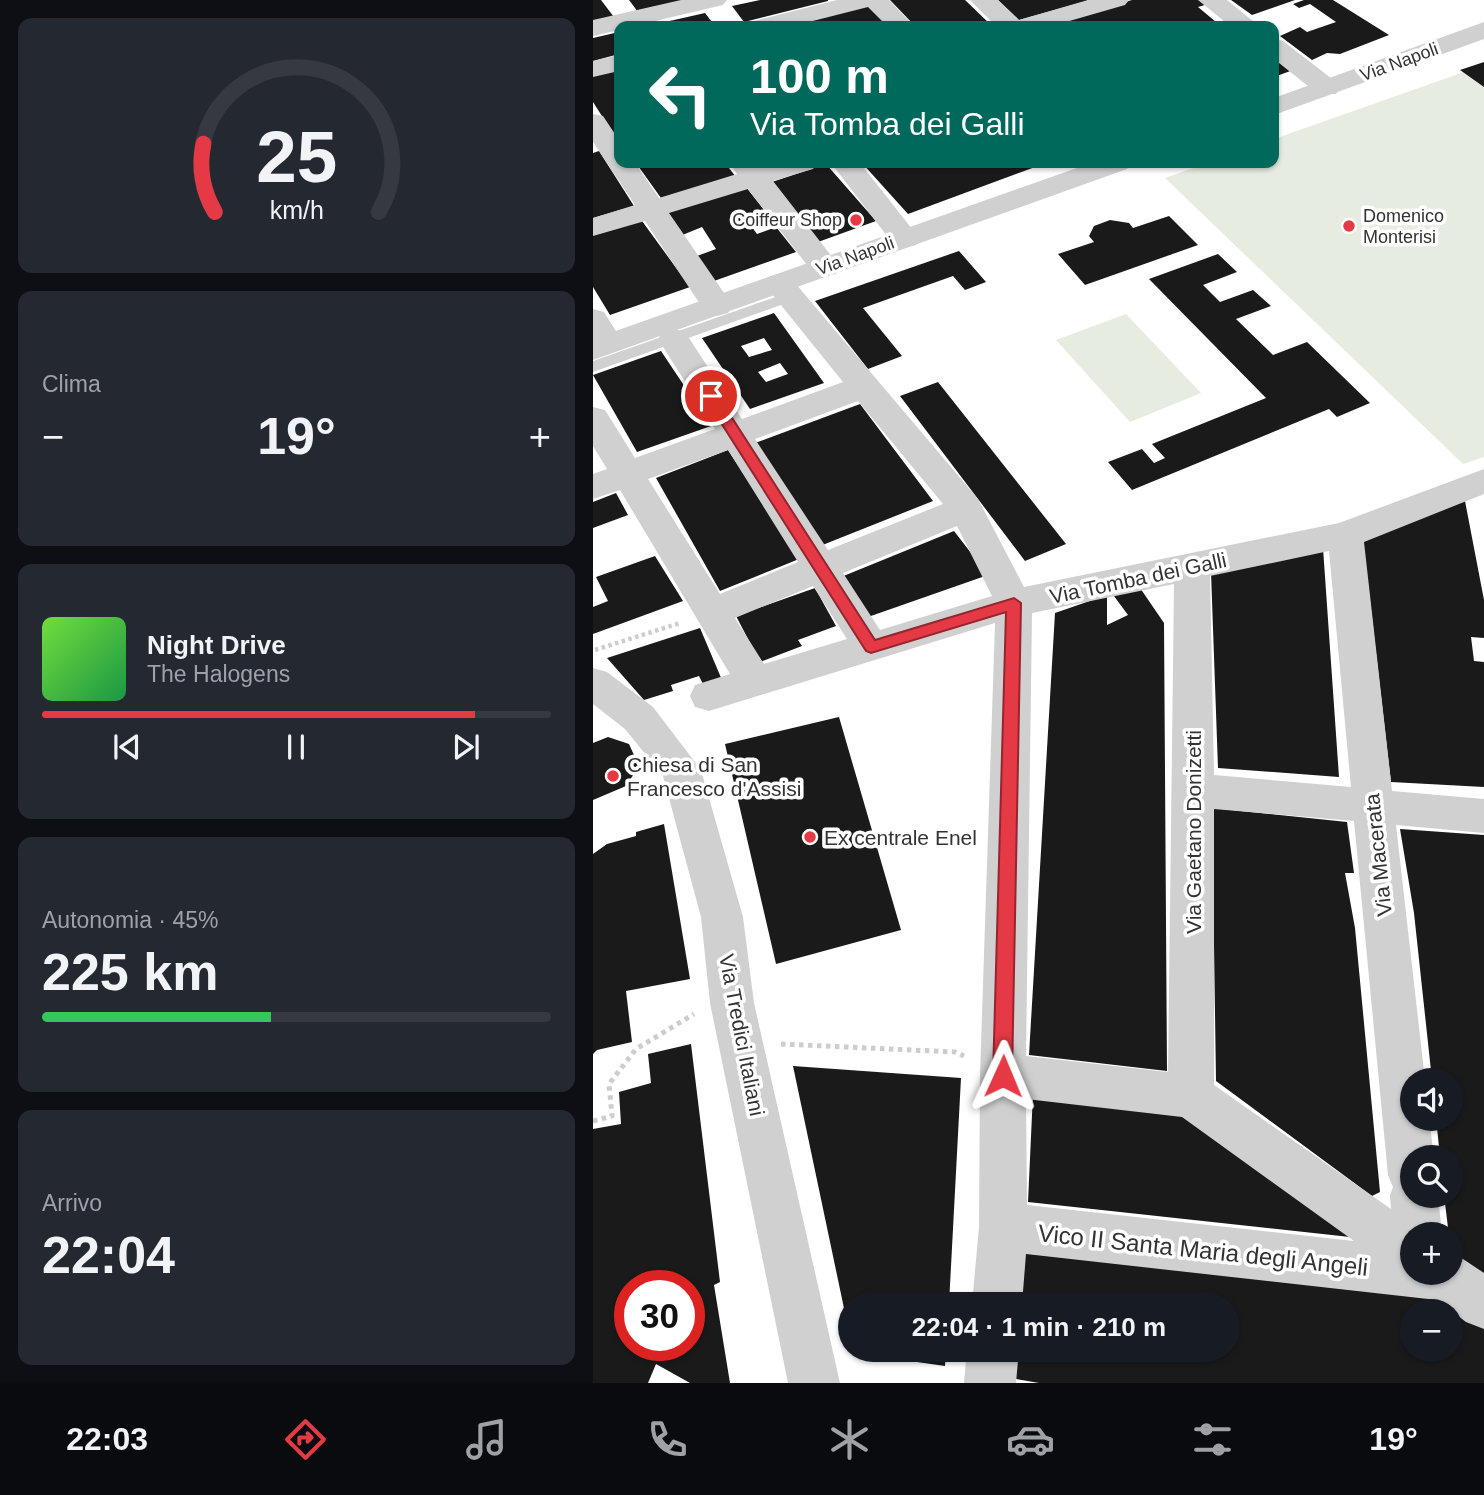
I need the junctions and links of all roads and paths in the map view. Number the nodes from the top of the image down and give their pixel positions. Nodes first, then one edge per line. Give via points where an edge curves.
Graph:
1 (867, 0) edge
2 (875, 0) edge
3 (983, 0) edge
4 (1116, 0) edge
5 (1211, 0) edge
6 (715, 5) edge
7 (625, 15) edge
8 (783, 21) edge
9 (896, 21) edge
10 (1006, 21) edge
11 (1042, 21) edge
12 (1239, 21) edge
13 (593, 28) edge
14 (1484, 30) edge
15 (1279, 51) edge
16 (614, 64) edge
17 (593, 69) edge
18 (1327, 88) junction
19 (1279, 105) edge
20 (593, 122) edge
21 (612, 152) edge
22 (623, 168) edge
23 (849, 168) edge
24 (1103, 168) edge
25 (748, 170) edge
26 (652, 209) junction
27 (593, 227) edge
28 (905, 239) junction
29 (825, 267) junction
30 (784, 290) junction
31 (714, 302) junction
32 (596, 335) edge
33 (674, 339) junction
34 (593, 367) edge
35 (863, 387) junction
36 (593, 418) edge
37 (736, 435) junction
38 (627, 474) junction
39 (1484, 481) edge
40 (593, 486) edge
41 (966, 508) junction
42 (1345, 535) junction
43 (822, 566) junction
44 (1192, 567) junction
45 (1014, 603) junction
46 (702, 616) junction
47 (871, 647) junction
48 (595, 667) edge
49 (755, 682) junction
50 (709, 696) dead end
51 (1194, 790) junction
52 (1372, 804) junction
53 (1484, 816) edge
54 (690, 1015) dead end
55 (785, 1044) dead end
56 (955, 1052) dead end
57 (1003, 1076) junction
58 (1191, 1096) junction
59 (593, 1121) edge
60 (1409, 1145) edge
61 (1003, 1227) junction
62 (1400, 1244) edge
63 (1400, 1271) edge
64 (998, 1292) edge
65 (992, 1362) edge
66 (814, 1383) edge
67 (990, 1383) edge

1 - 8 street
2 - 9 street
3 - 10 street
4 - 11 street
5 - 12 street
6 - 7 street
7 - 13 street
14 - 18 street, Via Napoli
15 - 18 street
16 - 17 street
18 - 19 street, Via Napoli
20 - 21 street
22 - 26 street
23 - 28 street
24 - 28 street, Via Napoli
25 - 26 street
25 - 29 street
26 - 27 street
26 - 31 street
28 - 29 street, Via Napoli
29 - 30 street, Via Napoli
30 - 31 street, Via Napoli
30 - 33 lane, Via Napoli
30 - 35 street
31 - 32 street, Via Napoli
33 - 34 lane, Via Napoli
33 - 37 street
35 - 37 street
35 - 41 street
36 - 38 street
37 - 38 street
37 - 43 street
38 - 40 street
38 - 46 street
39 - 42 street, Via Tomba dei Galli
41 - 43 street
41 - 45 street
42 - 44 street, Via Tomba dei Galli
42 - 52 street, Via Macerata
43 - 46 street
43 - 47 street
44 - 45 street, Via Tomba dei Galli
44 - 51 street, Via Gaetano Donizetti
45 - 47 street, Via Tomba dei Galli
45 - 57 street
46 - 48 path
46 - 49 street
47 - 49 street, Via Tomba dei Galli
48 - 66 street, Via Tredici Italiani via 681,770 721,916 732,1003
49 - 50 street, Via Tomba dei Galli
51 - 52 street
51 - 58 street, Via Gaetano Donizetti
52 - 53 street
52 - 60 street, Via Macerata
54 - 59 path via 636,1049 609,1084 612,1116
55 - 56 path
57 - 58 street
57 - 61 street
58 - 62 street
61 - 63 street, Vico II Santa Maria degli Angeli
61 - 64 street
65 - 67 street

